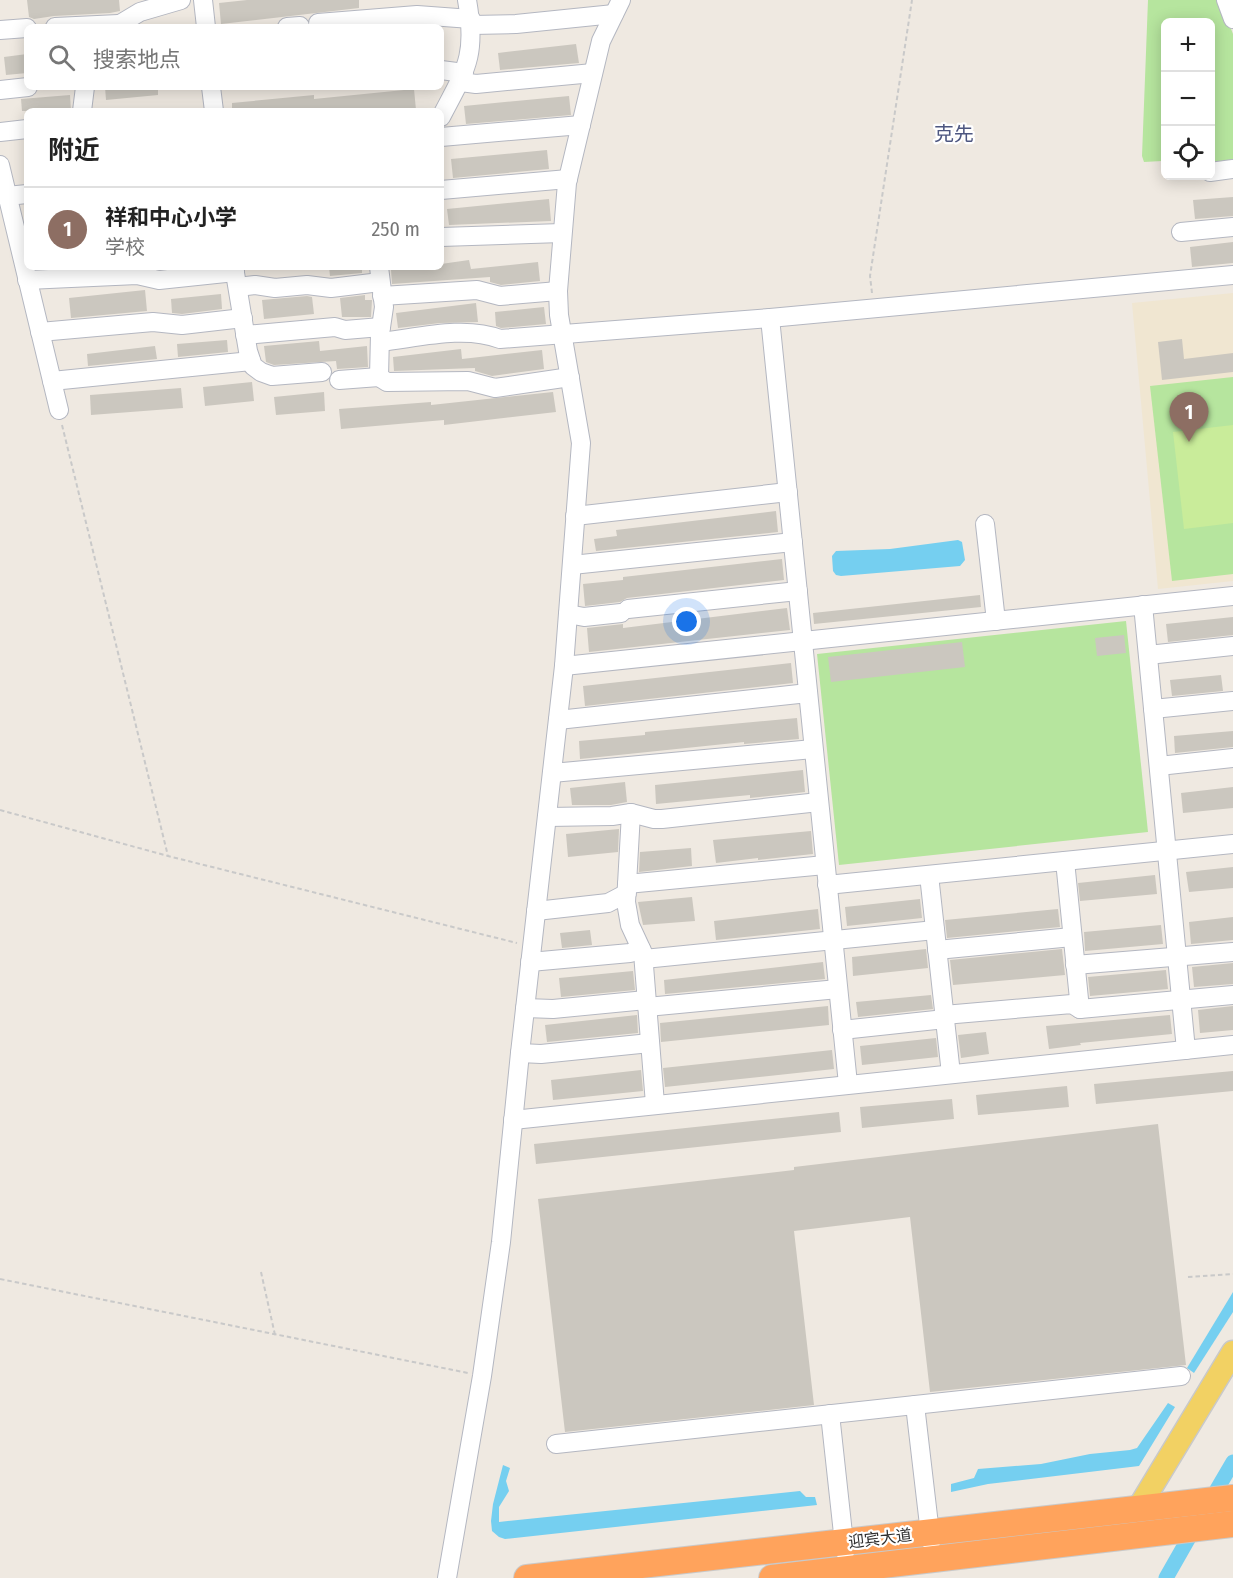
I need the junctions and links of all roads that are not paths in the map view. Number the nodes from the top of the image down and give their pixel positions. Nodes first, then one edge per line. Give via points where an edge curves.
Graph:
1 (181, 0) edge
2 (203, 0) edge
3 (467, 0) edge
4 (1227, 0) edge
5 (618, 7) edge
6 (1233, 19) edge
7 (471, 22) junction
8 (119, 24) edge
9 (206, 24) edge
10 (314, 24) edge
11 (24, 28) edge
12 (0, 30) edge
13 (444, 71) edge
14 (593, 73) junction
15 (462, 78) junction
16 (24, 87) edge
17 (0, 90) edge
18 (85, 90) edge
19 (212, 90) edge
20 (82, 108) edge
21 (214, 108) edge
22 (444, 111) edge
23 (581, 125) junction
24 (24, 129) edge
25 (0, 132) edge
26 (444, 137) edge
27 (0, 165) edge
28 (1233, 169) edge
29 (1215, 171) edge
30 (568, 179) junction
31 (444, 189) edge
32 (24, 194) edge
33 (7, 196) junction
34 (1233, 227) edge
35 (1181, 232) dead end
36 (562, 233) junction
37 (444, 237) edge
38 (23, 241) edge
39 (26, 270) edge
40 (236, 275) edge
41 (1233, 275) edge
42 (27, 280) junction
43 (380, 282) edge
44 (558, 291) junction
45 (770, 318) junction
46 (244, 327) junction
47 (40, 332) junction
48 (563, 333) junction
49 (380, 334) junction
50 (251, 361) junction
51 (322, 372) dead end
52 (379, 376) junction
53 (570, 377) junction
54 (339, 380) dead end
55 (52, 381) junction
56 (58, 410) road end
57 (788, 492) junction
58 (575, 516) junction
59 (985, 524) dead end
60 (793, 542) junction
61 (572, 565) junction
62 (798, 591) junction
63 (1233, 596) edge
64 (1143, 605) junction
65 (568, 614) junction
66 (996, 621) junction
67 (802, 641) junction
68 (1233, 646) edge
69 (1148, 655) junction
70 (564, 666) junction
71 (808, 693) junction
72 (1233, 701) edge
73 (1153, 709) junction
74 (558, 720) junction
75 (813, 749) junction
76 (1233, 758) edge
77 (1159, 766) junction
78 (552, 773) junction
79 (819, 802) junction
80 (631, 813) junction
81 (547, 817) junction
82 (1233, 844) edge
83 (1167, 851) junction
84 (1065, 861) junction
85 (825, 865) junction
86 (929, 875) junction
87 (827, 885) junction
88 (627, 889) junction
89 (536, 911) junction
90 (935, 930) junction
91 (1072, 937) junction
92 (833, 939) junction
93 (937, 950) junction
94 (1233, 952) edge
95 (643, 954) junction
96 (531, 955) junction
97 (1177, 957) junction
98 (1075, 965) junction
99 (838, 989) junction
100 (1233, 995) edge
101 (1182, 999) junction
102 (646, 1003) junction
103 (525, 1008) junction
104 (1080, 1009) junction
105 (945, 1017) junction
106 (842, 1030) junction
107 (650, 1043) junction
108 (1233, 1045) edge
109 (1186, 1050) junction
110 (520, 1053) junction
111 (951, 1074) junction
112 (848, 1084) junction
113 (655, 1104) junction
114 (513, 1120) junction
115 (1233, 1352) edge
116 (1181, 1376) dead end
117 (915, 1405) junction
118 (830, 1414) junction
119 (556, 1444) dead end
120 (1218, 1500) edge
121 (1138, 1509) junction
122 (1233, 1524) edge
123 (930, 1533) junction
124 (844, 1542) junction
125 (933, 1559) junction
126 (847, 1569) junction
127 (447, 1578) edge
128 (526, 1578) edge
129 (772, 1578) edge

1 - 8 street via 140,12
2 - 9 street
3 - 7 street
4 - 6 street
5 - 7 street via 516,24
5 - 14 street via 601,41
7 - 10 street via 417,15
7 - 15 street via 470,57
11 - 12 street
13 - 15 street
14 - 15 street via 476,84
14 - 23 street
15 - 22 street
16 - 17 street
18 - 20 street
19 - 21 street
23 - 26 street
23 - 30 street
24 - 25 street
27 - 33 street
28 - 29 street
30 - 31 street
30 - 36 street
32 - 33 street
33 - 38 street
34 - 35 street
36 - 37 street
36 - 44 street
39 - 42 street
40 - 42 street via 159,280 137,275
40 - 43 street via 255,285 275,288 331,288
40 - 46 street
41 - 45 street
42 - 47 street
43 - 44 street via 477,290 500,296
43 - 49 street via 384,307
44 - 48 street
45 - 48 street
45 - 57 street
46 - 47 street via 153,322
46 - 49 street via 335,327
46 - 50 street
47 - 55 street
48 - 49 street via 500,339 465,332
48 - 53 street
49 - 52 street
50 - 51 street via 261,372 272,376
50 - 55 street
52 - 53 street via 387,382 468,381 495,388
52 - 54 street
53 - 58 street via 581,443
55 - 56 street
57 - 58 street
57 - 60 street
58 - 61 street
59 - 66 street
60 - 61 street
60 - 62 street
61 - 65 street
62 - 65 street via 584,617
62 - 67 street
63 - 64 street
64 - 66 street
64 - 69 street
65 - 70 street
66 - 67 street
67 - 70 street
67 - 71 street
68 - 69 street
69 - 73 street
70 - 74 street
71 - 74 street
71 - 75 street
72 - 73 street
73 - 77 street
74 - 78 street
75 - 78 street
75 - 79 street
76 - 77 street
77 - 83 street
78 - 81 street
79 - 80 street via 662,819
79 - 85 street
80 - 81 street
80 - 88 street
81 - 89 street
82 - 83 street
83 - 84 street
83 - 97 street
84 - 86 street
84 - 91 street
85 - 87 street
85 - 88 street
86 - 87 street
86 - 90 street
87 - 92 street
88 - 89 street via 608,903
88 - 95 street via 630,925
89 - 96 street
90 - 92 street
90 - 93 street
91 - 93 street
91 - 98 street
92 - 95 street
92 - 99 street
93 - 105 street
94 - 97 street
95 - 96 street
95 - 102 street
96 - 103 street
97 - 98 street
97 - 101 street
98 - 104 street
99 - 102 street
99 - 106 street
100 - 101 street
101 - 104 street
101 - 109 street
102 - 103 street
102 - 107 street
103 - 110 street
104 - 105 street via 1072,1004
105 - 106 street
105 - 111 street
106 - 112 street
107 - 110 street
107 - 113 street
108 - 109 street
109 - 111 street
110 - 114 street
111 - 112 street
112 - 113 street
113 - 114 street
114 - 127 street via 482,1376
115 - 121 main road
116 - 117 street
117 - 118 street
117 - 123 street
118 - 119 street
118 - 124 street
120 - 121 highway, 迎宾大道
121 - 123 highway, 迎宾大道
122 - 125 highway, 迎宾大道
123 - 124 highway, 迎宾大道
123 - 125 street
124 - 126 street
124 - 128 highway, 迎宾大道
125 - 126 highway, 迎宾大道
126 - 129 highway, 迎宾大道

